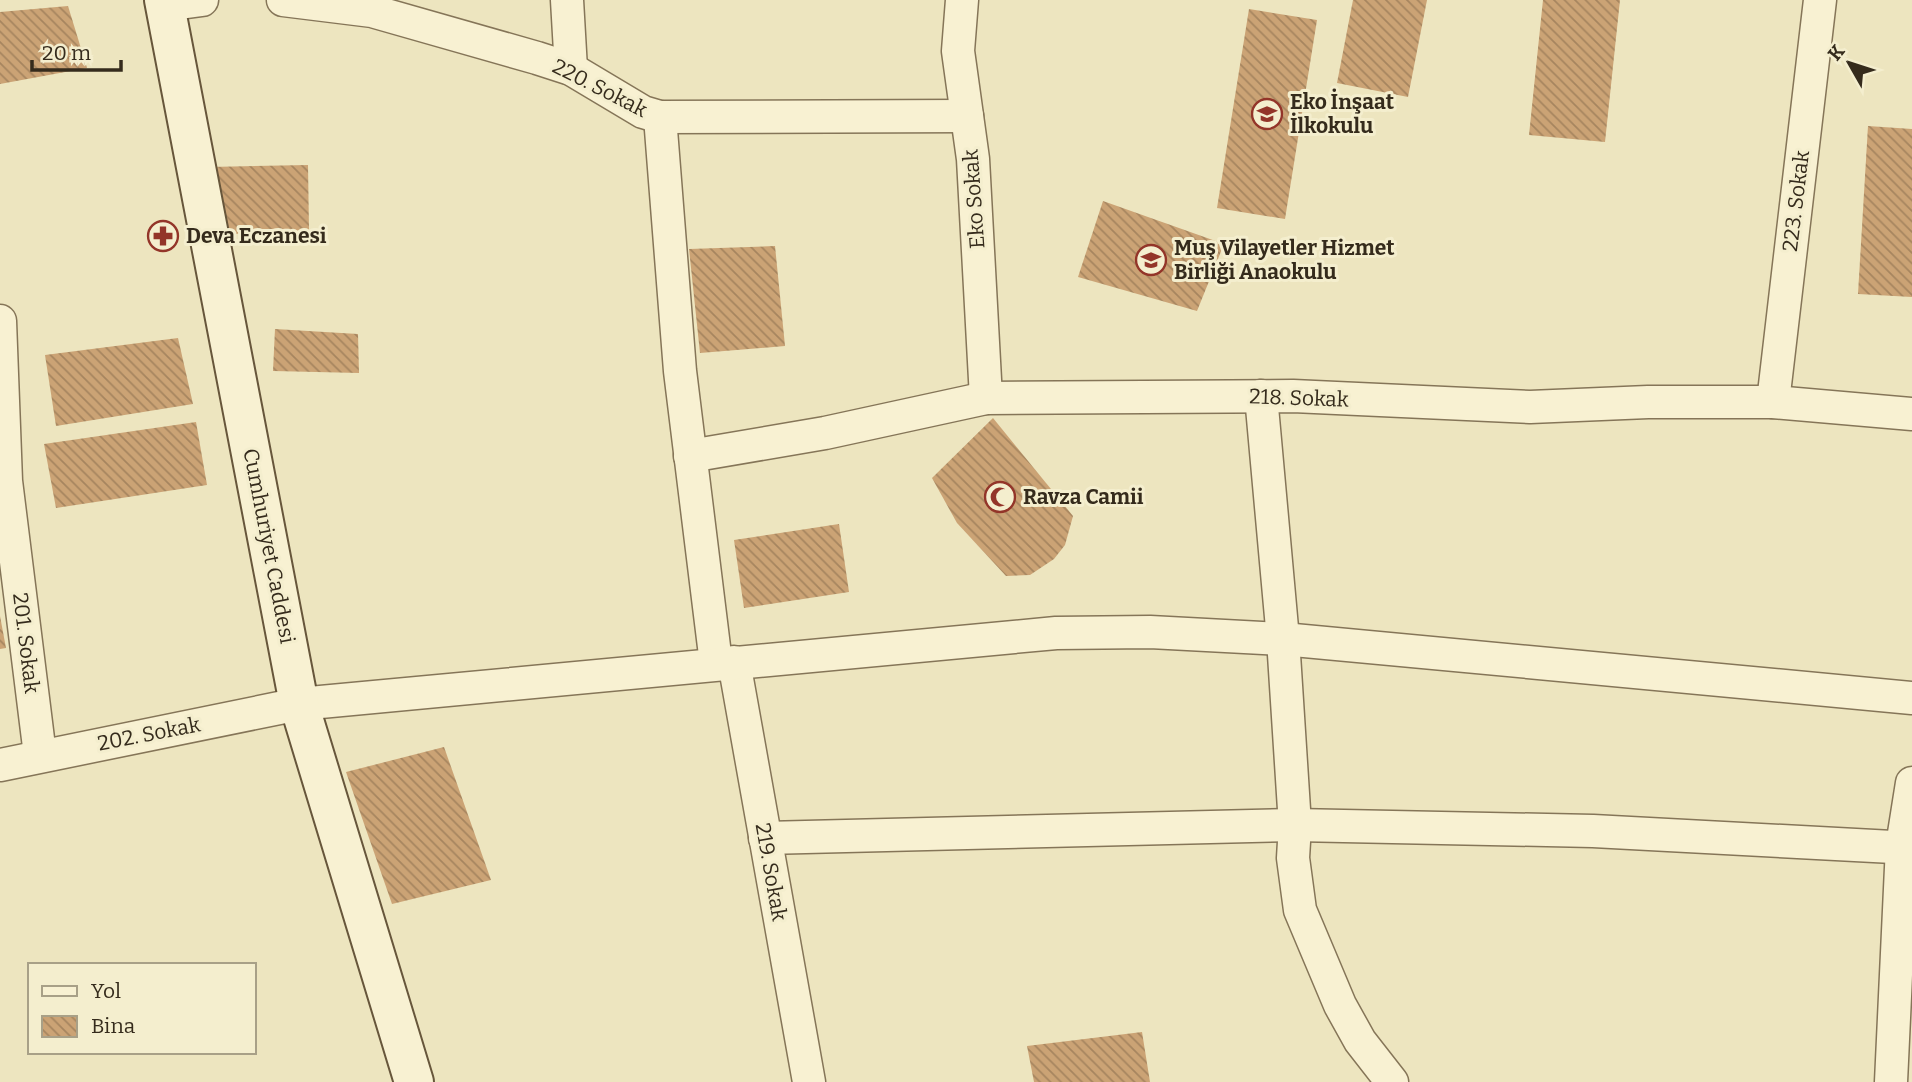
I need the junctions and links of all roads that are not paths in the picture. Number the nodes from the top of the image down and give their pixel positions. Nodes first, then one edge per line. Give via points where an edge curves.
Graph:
1 (202, 0) edge
2 (282, 0) edge
3 (567, 0) edge
4 (962, 0) edge
5 (1820, 0) edge
6 (164, 3) edge
7 (571, 69) junction
8 (967, 116) junction
9 (660, 117) junction
10 (0, 321) edge
11 (1261, 397) junction
12 (986, 398) junction
13 (1773, 402) junction
14 (1912, 414) edge
15 (690, 456) junction
16 (3, 481) edge
17 (1283, 639) junction
18 (725, 663) junction
19 (1912, 698) edge
20 (299, 704) junction
21 (40, 755) junction
22 (0, 765) edge
23 (1912, 783) edge
24 (1295, 825) junction
25 (765, 838) junction
26 (1907, 847) edge
27 (414, 1082) edge
28 (809, 1082) edge
29 (1392, 1082) edge
30 (1891, 1082) edge

1 - 6 street
2 - 7 street, 220. Sokak via 372,11
3 - 7 street
4 - 8 street, Eko Sokak via 958,51
5 - 13 street, 223. Sokak
6 - 20 street, Cumhuriyet Caddesi
7 - 9 street, 220. Sokak via 643,112
8 - 9 street, 220. Sokak
8 - 12 street, Eko Sokak
9 - 15 street, 219. Sokak
10 - 16 street, 201. Sokak
11 - 12 street, 218. Sokak
11 - 13 street, 218. Sokak via 1531,407
11 - 17 street
12 - 15 street, 218. Sokak
13 - 14 street, 218. Sokak
15 - 18 street, 219. Sokak
16 - 21 street, 201. Sokak
17 - 18 street, 202. Sokak via 1056,632
17 - 19 street, 202. Sokak
17 - 24 street
18 - 20 street, 202. Sokak
18 - 25 street, 219. Sokak
20 - 21 street, 202. Sokak
20 - 27 street, Cumhuriyet Caddesi
21 - 22 street, 202. Sokak
23 - 26 street
24 - 25 street
24 - 26 street via 1593,831
24 - 29 street via 1293,858 1300,910 1340,1006
25 - 28 street, 219. Sokak
26 - 30 street

